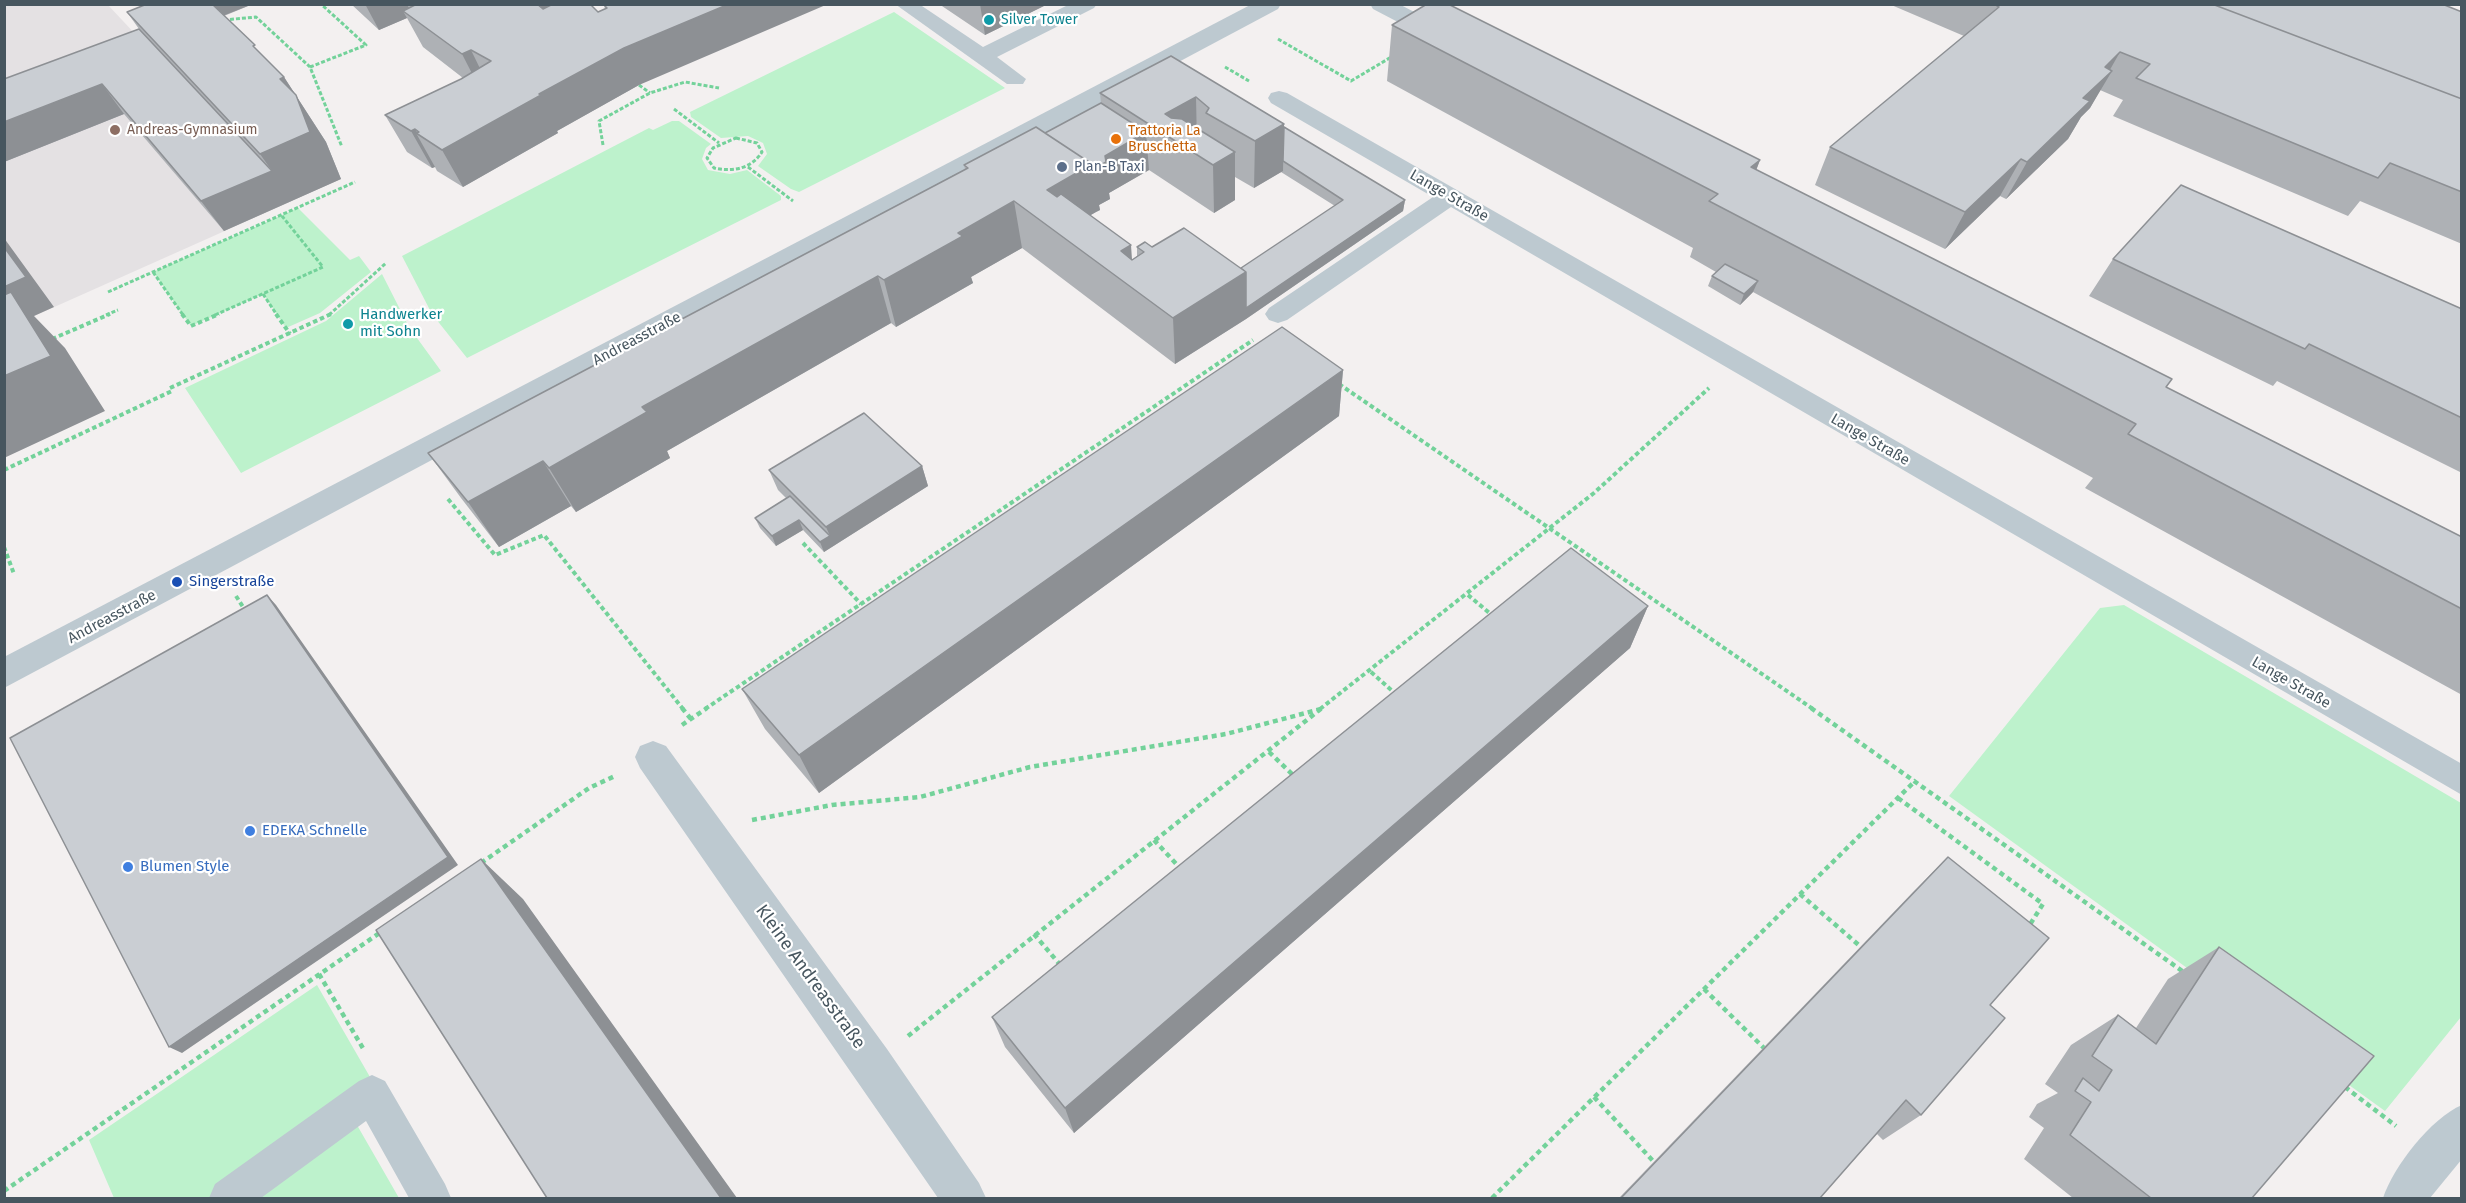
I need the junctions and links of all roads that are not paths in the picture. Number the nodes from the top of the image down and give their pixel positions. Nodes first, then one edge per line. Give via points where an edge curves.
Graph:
1 (905, 4) edge
2 (1087, 4) edge
3 (1270, 4) edge
4 (1381, 4) edge
5 (1470, 50) edge
6 (982, 56) junction
7 (1015, 80) dead end
8 (1279, 98) road end
9 (1450, 196) junction
10 (1278, 314) road end
11 (4, 674) edge
12 (652, 758) road end
13 (2462, 781) edge
14 (2449, 1141) edge
15 (229, 1198) edge
16 (431, 1198) edge
17 (964, 1198) edge
18 (2405, 1198) edge

1 - 6 lane
2 - 6 lane
3 - 11 street, Andreasstraße
4 - 5 street
6 - 7 lane
8 - 9 lane, Lange Straße
9 - 10 lane
9 - 13 lane, Lange Straße
12 - 17 street, Kleine Andreasstraße
14 - 18 street via 2421,1172
15 - 16 lane via 372,1094

